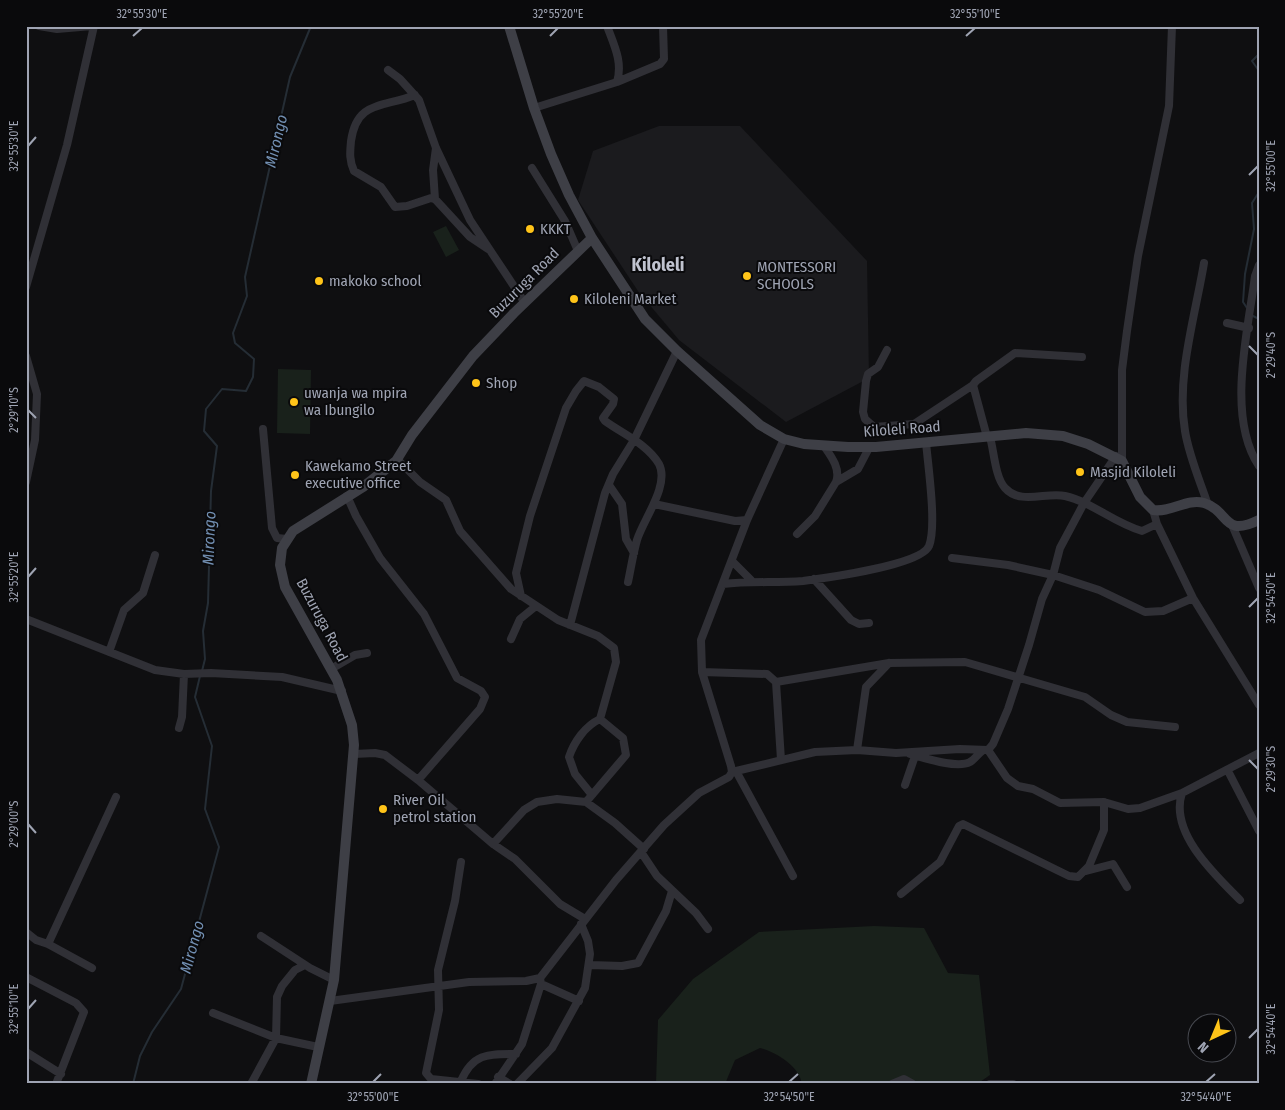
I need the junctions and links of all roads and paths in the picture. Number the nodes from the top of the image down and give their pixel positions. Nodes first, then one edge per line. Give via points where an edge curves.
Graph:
1 (39, 26) edge
2 (93, 26) edge
3 (509, 26) edge
4 (607, 26) edge
5 (663, 26) edge
6 (1172, 26) edge
7 (388, 70) dead end
8 (617, 82) junction
9 (415, 95) junction
10 (534, 108) junction
11 (436, 148) junction
12 (532, 168) dead end
13 (435, 199) junction
14 (592, 238) junction
15 (488, 249) junction
16 (578, 251) junction
17 (1204, 263) dead end
18 (1259, 265) edge
19 (26, 287) edge
20 (525, 303) junction
21 (1227, 323) dead end
22 (1249, 328) junction
23 (887, 350) dead end
24 (677, 351) junction
25 (26, 356) edge
26 (1082, 357) dead end
27 (973, 386) junction
28 (263, 429) dead end
29 (26, 436) edge
30 (989, 437) junction
31 (784, 439) junction
32 (35, 440) junction
33 (634, 440) junction
34 (926, 442) junction
35 (824, 446) junction
36 (869, 448) junction
37 (397, 459) junction
38 (1119, 459) junction
39 (1259, 466) edge
40 (26, 482) edge
41 (836, 482) junction
42 (609, 485) junction
43 (347, 496) junction
44 (1084, 503) junction
45 (654, 504) junction
46 (1208, 505) junction
47 (1153, 510) junction
48 (747, 520) junction
49 (1259, 520) edge
50 (1157, 524) junction
51 (1232, 525) junction
52 (797, 534) dead end
53 (287, 539) junction
54 (634, 553) junction
55 (155, 555) dead end
56 (952, 558) dead end
57 (732, 561) junction
58 (1052, 575) junction
59 (814, 579) junction
60 (752, 580) junction
61 (628, 582) dead end
62 (723, 584) junction
63 (1259, 588) edge
64 (521, 596) junction
65 (1193, 598) junction
66 (536, 606) junction
67 (26, 619) edge
68 (869, 623) dead end
69 (570, 625) junction
70 (511, 639) dead end
71 (109, 652) junction
72 (368, 653) dead end
73 (889, 663) junction
74 (331, 669) junction
75 (702, 672) junction
76 (184, 674) junction
77 (1018, 677) junction
78 (776, 682) junction
79 (1259, 683) edge
80 (1250, 688) junction
81 (342, 691) junction
82 (1259, 704) edge
83 (600, 719) junction
84 (1175, 727) dead end
85 (179, 728) dead end
86 (857, 750) junction
87 (985, 750) junction
88 (1259, 752) edge
89 (906, 753) junction
90 (354, 754) junction
91 (915, 756) junction
92 (781, 760) junction
93 (1228, 771) junction
94 (734, 772) junction
95 (418, 780) junction
96 (904, 785) dead end
97 (1182, 793) junction
98 (592, 795) junction
99 (116, 797) dead end
100 (586, 802) junction
101 (1104, 802) junction
102 (1259, 831) edge
103 (492, 844) junction
104 (642, 850) junction
105 (461, 862) dead end
106 (1086, 871) junction
107 (793, 876) dead end
108 (1127, 887) dead end
109 (672, 892) junction
110 (901, 894) dead end
111 (1240, 900) dead end
112 (584, 922) junction
113 (708, 929) dead end
114 (26, 932) edge
115 (261, 936) dead end
116 (48, 944) junction
117 (305, 965) junction
118 (590, 965) junction
119 (92, 968) dead end
120 (26, 977) edge
121 (334, 980) junction
122 (540, 981) junction
123 (438, 986) junction
124 (579, 1000) junction
125 (330, 1001) junction
126 (213, 1013) dead end
127 (276, 1038) junction
128 (318, 1047) junction
129 (26, 1052) edge
130 (516, 1054) junction
131 (61, 1074) junction
132 (497, 1080) edge
133 (461, 1081) junction
134 (56, 1084) edge
135 (251, 1084) edge
136 (311, 1084) edge
137 (478, 1084) edge
138 (510, 1084) edge
139 (517, 1084) edge
140 (892, 1084) edge
141 (913, 1084) edge
142 (990, 1084) edge
143 (1013, 1084) edge

1 - 2 street
2 - 19 street via 67,145
3 - 10 main road, Kiloleli Road
4 - 8 street via 620,63
5 - 8 street via 663,61
6 - 38 street via 1169,106 1138,256 1122,370
7 - 9 street
8 - 10 street
9 - 11 street via 423,108
9 - 13 street via 360,114 353,127 349,155 357,175 381,187 395,207
10 - 14 main road, Kiloleli Road via 569,195
11 - 13 street via 433,170
11 - 15 street via 470,220
12 - 16 street via 565,221
13 - 15 street via 470,237
14 - 16 main road, Buzuruga Road
14 - 24 main road, Kiloleli Road via 637,309
15 - 20 street
16 - 20 main road, Buzuruga Road
17 - 46 street via 1183,396 1185,433
18 - 22 street
20 - 37 main road, Buzuruga Road via 468,362
21 - 22 street
22 - 39 street via 1242,384 1242,417 1248,446
23 - 27 street via 866,381 863,412 865,419 874,427 914,424
24 - 31 main road, Kiloleli Road via 760,425
24 - 33 street
25 - 32 street via 37,388
26 - 27 street via 1015,353
27 - 30 street
28 - 53 street via 272,528 277,538
29 - 32 street
30 - 34 main road, Kiloleli Road
30 - 38 main road, Kiloleli Road via 1026,433 1058,435
30 - 44 street via 1003,485 1010,492 1026,497 1065,496
31 - 35 main road, Kiloleli Road
31 - 48 street
32 - 40 street
33 - 42 street
33 - 45 street via 660,466
33 - 64 street via 604,420 613,404 612,396 587,382 582,383 566,408 530,516 516,573
34 - 36 main road, Kiloleli Road
34 - 59 street via 932,527 927,550 910,560
35 - 36 main road, Kiloleli Road
35 - 41 street via 836,466
36 - 41 street via 858,469
37 - 43 main road, Buzuruga Road via 384,472
37 - 64 street via 420,482 446,500 460,531
38 - 44 street
38 - 47 main road via 1140,497
41 - 52 street via 815,516
42 - 54 street via 622,504 626,539
42 - 69 street
43 - 53 main road, Buzuruga Road via 301,525
43 - 95 street via 380,558 424,614 457,678 481,690 485,697 480,709
44 - 50 street via 1133,528 1142,530
44 - 58 street via 1065,537
45 - 48 street via 735,521
45 - 54 street
46 - 47 main road via 1197,502
46 - 51 main road
47 - 50 street
48 - 57 street
49 - 51 main road via 1242,527
50 - 65 street
51 - 63 street
53 - 74 main road, Buzuruga Road via 280,556 284,586
54 - 61 street
55 - 71 street via 143,593 124,610
56 - 58 street
57 - 60 street
57 - 62 street
58 - 65 street via 1098,590 1145,612 1163,611
58 - 77 street
59 - 60 street
59 - 68 street via 851,620 859,624
60 - 62 street
62 - 75 street via 700,640
64 - 66 street
65 - 80 street
66 - 69 street
66 - 70 street via 520,619
67 - 71 street
69 - 83 street via 598,636 614,648 617,655
71 - 76 street via 142,666
72 - 74 street via 355,655
73 - 77 street via 965,662
73 - 78 street
73 - 86 street via 866,686
74 - 81 main road, Buzuruga Road
75 - 78 street via 767,674
75 - 94 street
76 - 81 street via 282,677
76 - 85 street
77 - 84 street via 1085,697 1127,722
77 - 87 street via 993,744
78 - 92 street
79 - 80 street
80 - 82 street
81 - 90 main road, Buzuruga Road via 352,725
83 - 98 street via 576,740 569,757 575,774
83 - 98 street via 623,738 626,755
86 - 89 street
86 - 92 street via 815,752
87 - 89 street
87 - 91 street via 965,763 937,762
87 - 101 street via 1007,778 1018,786 1033,788 1060,803
88 - 93 street
89 - 91 street
90 - 95 street via 381,754
90 - 121 main road, Buzuruga Road
91 - 96 street
92 - 94 street
93 - 97 street
93 - 102 street
94 - 104 street via 698,793
94 - 107 street
95 - 103 street
97 - 101 street via 1134,808 1121,808
97 - 111 street via 1178,809 1184,833
98 - 100 street
99 - 116 street
100 - 103 street via 557,799 537,802 513,820
100 - 104 street via 615,823
101 - 106 street via 1104,830
103 - 112 street via 515,859 560,904
104 - 109 street via 652,870
104 - 112 street
105 - 123 street via 438,970
106 - 108 street via 1113,864
106 - 110 street via 1078,877 1069,876 963,824 940,862
109 - 113 street
109 - 118 street via 666,911 638,963
112 - 118 street
112 - 122 street
114 - 116 street
115 - 117 street
116 - 119 street
117 - 121 street
117 - 127 street via 294,970 277,997
118 - 124 street
120 - 131 street via 76,1003 84,1012
121 - 125 main road, Buzuruga Road
122 - 123 street
122 - 124 street
122 - 130 street via 522,1044
123 - 125 street
123 - 133 street via 439,1010 426,1073 431,1079
124 - 139 street via 552,1048
125 - 128 main road, Buzuruga Road
126 - 127 street
127 - 128 street
127 - 135 street
128 - 136 main road, Buzuruga Road
129 - 131 street
130 - 132 street
130 - 133 street via 480,1057 469,1066
131 - 134 street
132 - 138 street
133 - 137 street
140 - 141 street via 904,1079
142 - 143 street

